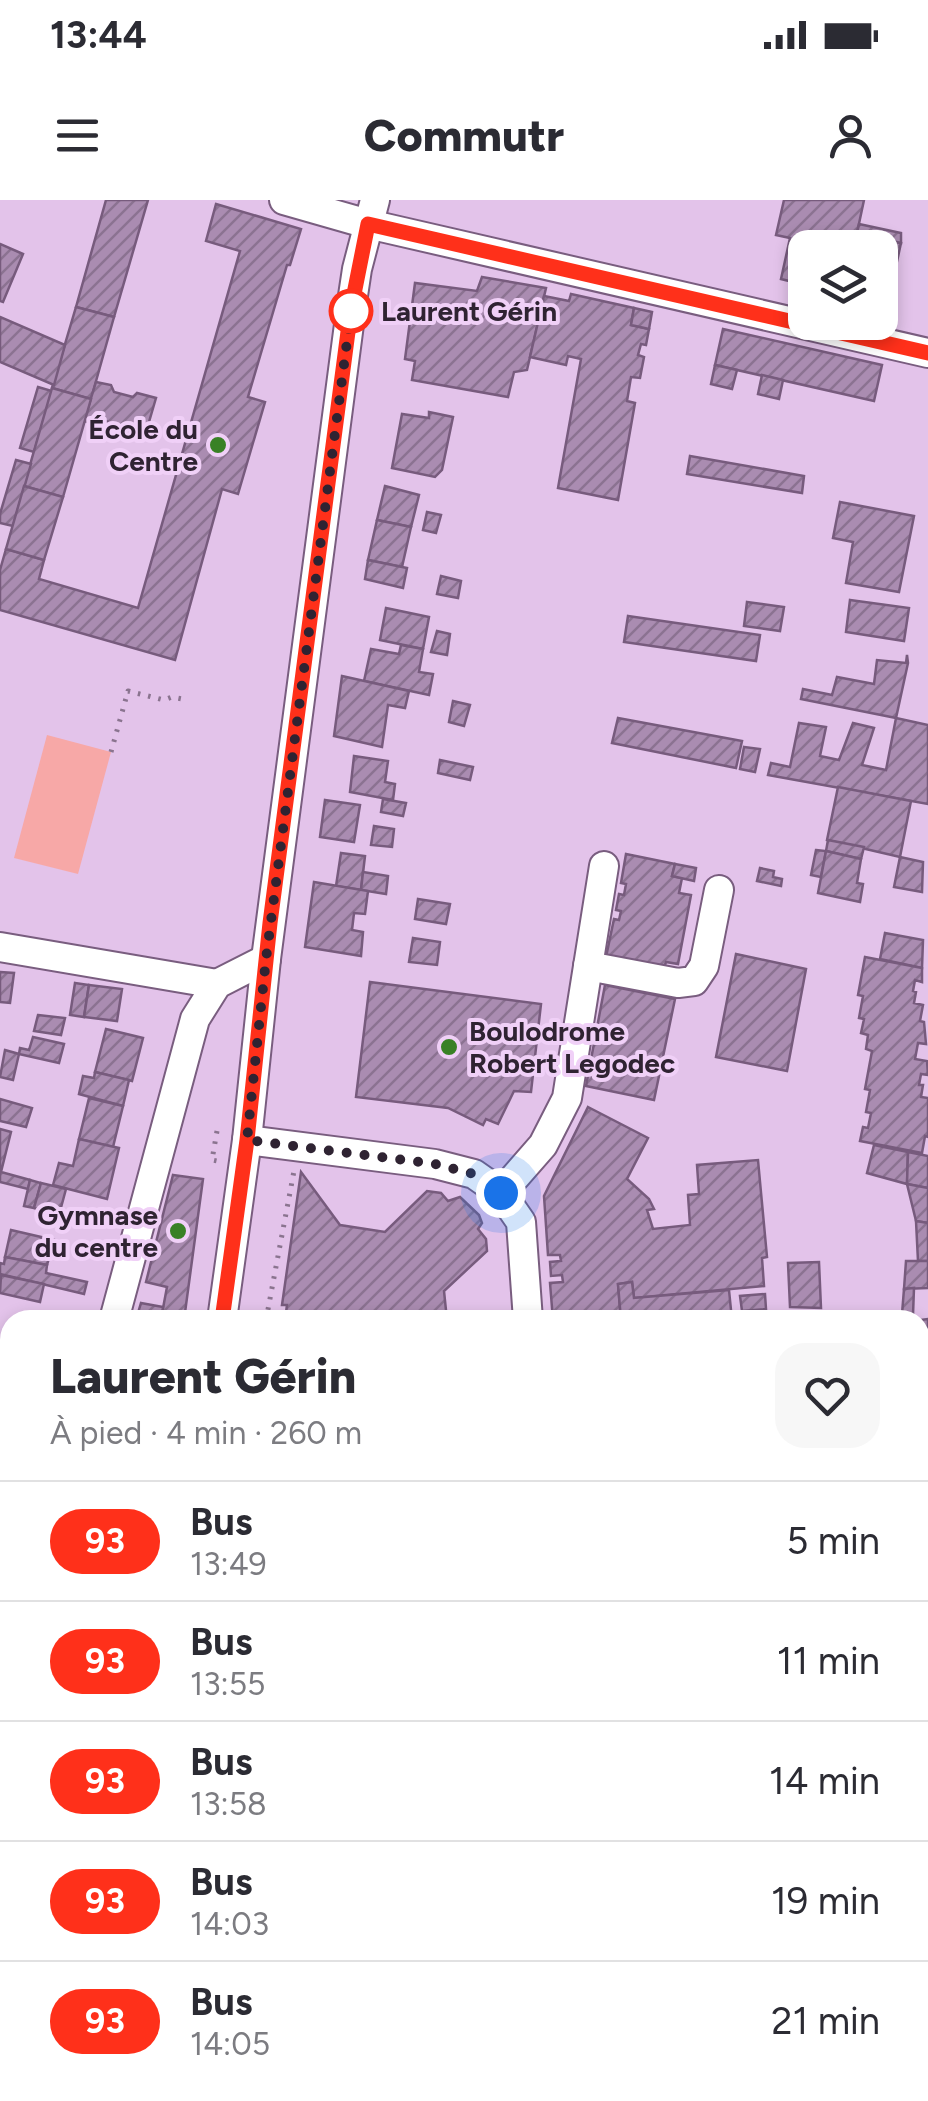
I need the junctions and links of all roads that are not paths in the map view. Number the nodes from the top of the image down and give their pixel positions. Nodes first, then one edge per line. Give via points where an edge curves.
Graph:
1 (284, 200) edge
2 (371, 212) edge
3 (928, 353) edge
4 (604, 866) dead end
5 (720, 890) dead end
6 (0, 947) edge
7 (266, 959) junction
8 (588, 966) junction
9 (216, 984) junction
10 (247, 1140) junction
11 (501, 1193) junction
12 (117, 1310) edge
13 (223, 1310) edge
14 (527, 1310) edge

1 - 2 street
2 - 3 street
2 - 7 street via 351,309
4 - 8 street
5 - 8 street via 704,966 694,981
6 - 9 street
7 - 9 street
7 - 10 street
8 - 11 street via 567,1098 543,1145
9 - 12 street via 195,1019
10 - 11 street via 435,1164 474,1174
10 - 13 street
11 - 14 street via 522,1222

